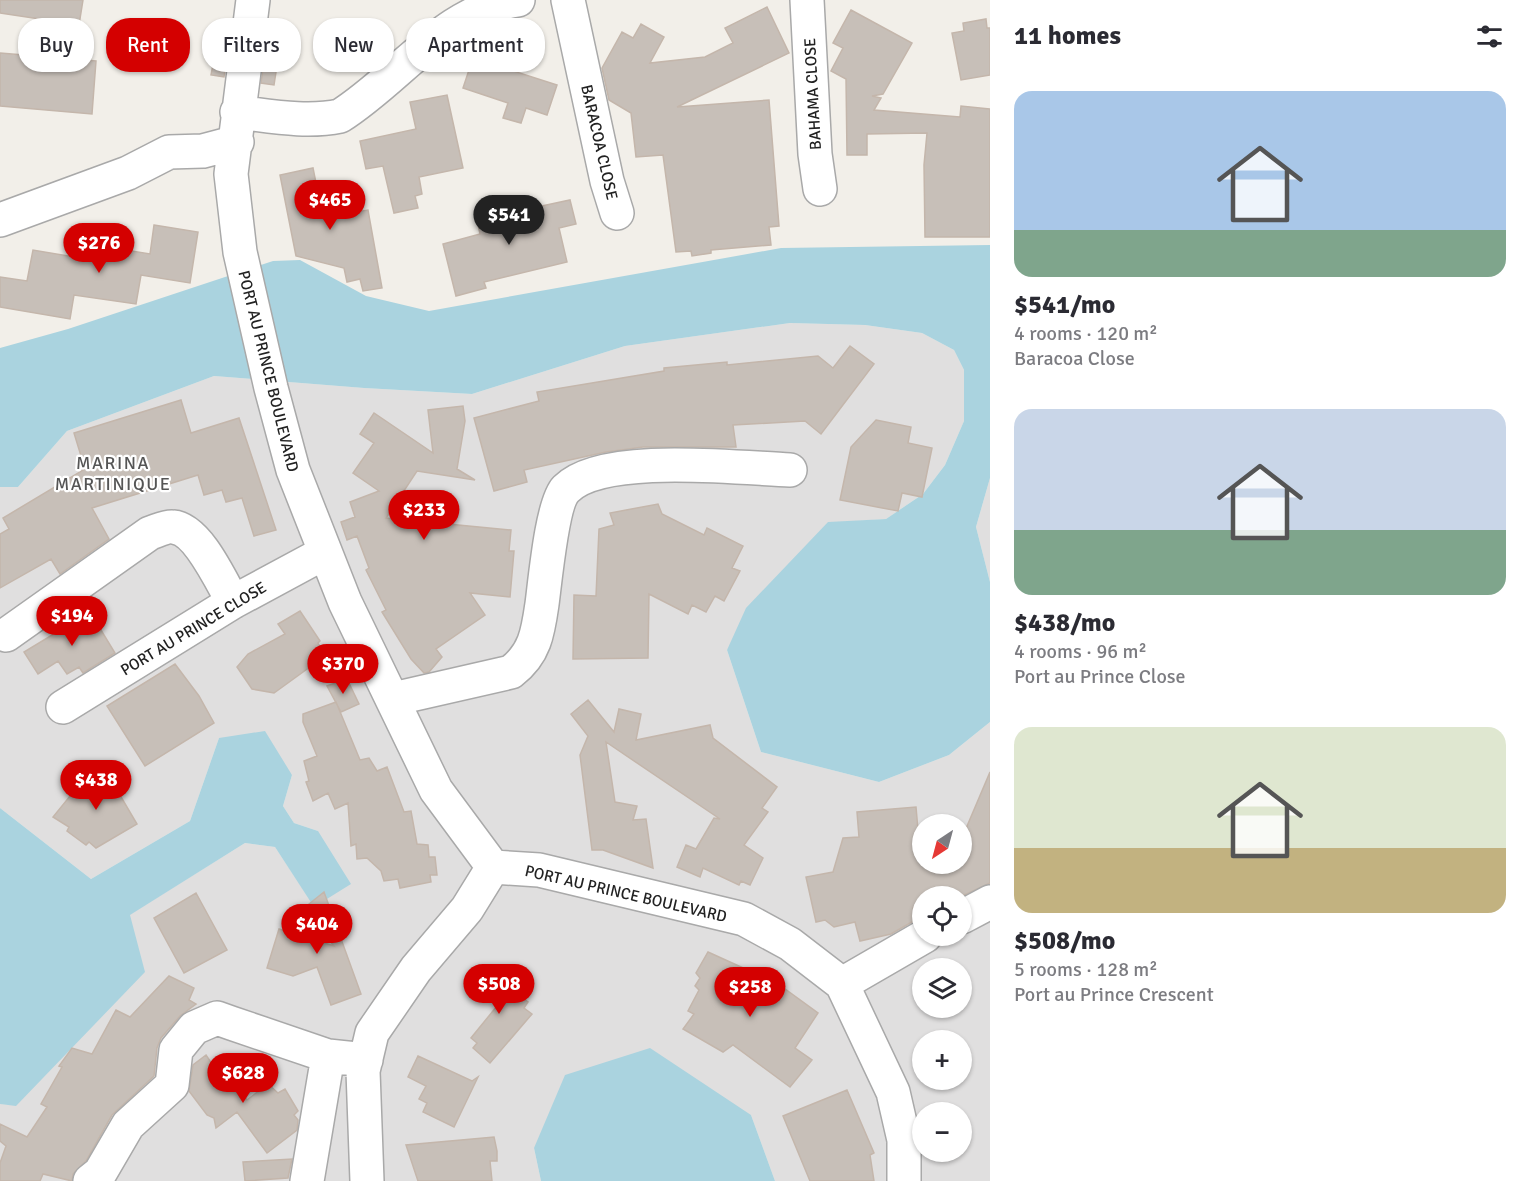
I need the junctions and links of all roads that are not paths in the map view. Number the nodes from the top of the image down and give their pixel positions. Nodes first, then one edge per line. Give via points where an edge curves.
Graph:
1 (253, 0) edge
2 (518, 0) edge
3 (568, 0) edge
4 (807, 0) edge
5 (237, 127) junction
6 (820, 189) dead end
7 (617, 213) dead end
8 (0, 220) edge
9 (790, 470) dead end
10 (324, 553) junction
11 (233, 602) junction
12 (6, 635) dead end
13 (393, 699) junction
14 (63, 707) dead end
15 (493, 867) junction
16 (990, 903) edge
17 (972, 912) edge
18 (912, 944) edge
19 (842, 984) junction
20 (328, 1056) junction
21 (366, 1060) junction
22 (90, 1181) edge
23 (307, 1181) edge
24 (367, 1181) edge
25 (904, 1181) edge

1 - 5 street, PORT AU PRINCE BOULEVARD
2 - 5 street via 458,21 340,116
3 - 7 street, BARACOA CLOSE
4 - 6 street, BAHAMA CLOSE
5 - 8 street via 203,151 169,152 128,173
5 - 10 street, PORT AU PRINCE BOULEVARD via 231,174 240,252 293,470
9 - 13 street via 666,464 607,470 576,482 565,489 556,512 538,629 533,649 523,663 511,672
10 - 11 street, PORT AU PRINCE CLOSE
10 - 13 street, PORT AU PRINCE BOULEVARD
11 - 12 street via 195,539 171,526 150,533
11 - 14 street, PORT AU PRINCE CLOSE
13 - 15 street, PORT AU PRINCE BOULEVARD via 436,790
15 - 19 street, PORT AU PRINCE BOULEVARD via 539,870 744,919 790,944
15 - 21 street via 467,909 392,1002 372,1033
16 - 17 street
18 - 19 street
19 - 25 street, PORT AU PRINCE BOULEVARD via 893,1092 904,1140
20 - 21 street
20 - 22 street via 217,1018 206,1021 194,1028 176,1050 172,1085 128,1125 100,1173
20 - 23 street
21 - 24 street via 363,1118

